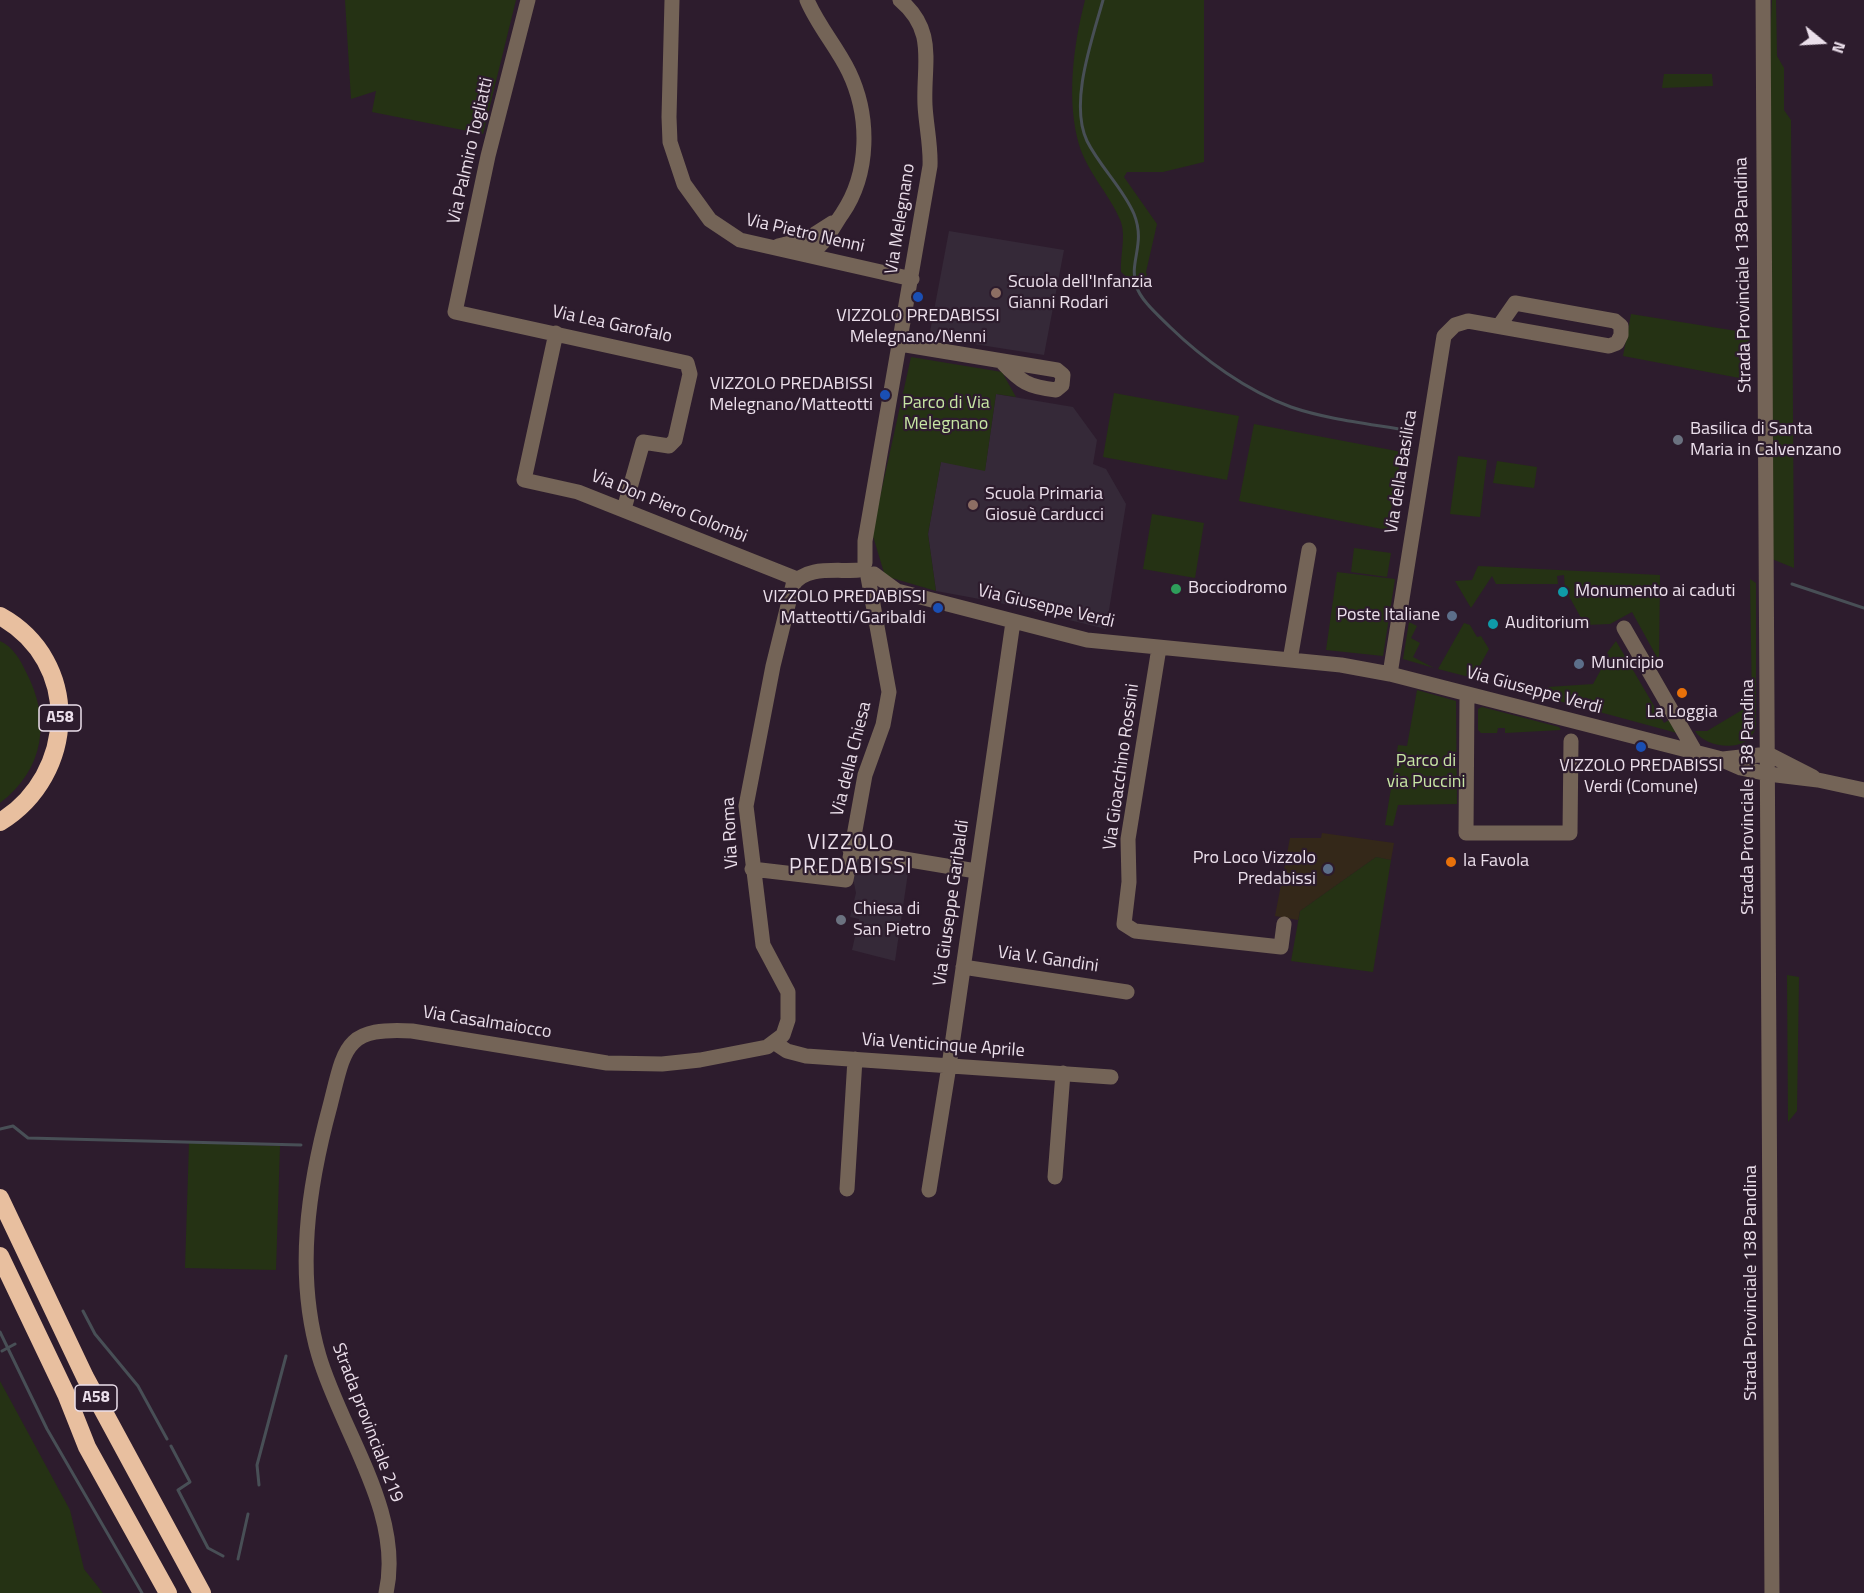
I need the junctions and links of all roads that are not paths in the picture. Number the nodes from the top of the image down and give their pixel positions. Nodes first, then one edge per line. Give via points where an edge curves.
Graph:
1 (528, 0) edge
2 (672, 0) edge
3 (807, 0) edge
4 (900, 0) edge
5 (1763, 0) edge
6 (837, 221) junction
7 (815, 234) junction
8 (770, 247) junction
9 (806, 255) junction
10 (850, 264) junction
11 (912, 279) junction
12 (455, 312) joint
13 (1499, 326) junction
14 (556, 333) junction
15 (900, 344) junction
16 (1002, 362) dead end
17 (624, 509) junction
18 (1309, 550) dead end
19 (867, 571) junction
20 (797, 579) junction
21 (0, 616) edge
22 (1013, 622) junction
23 (1624, 628) dead end
24 (1159, 648) junction
25 (1290, 660) junction
26 (1390, 674) junction
27 (1467, 694) junction
28 (1571, 741) dead end
29 (1696, 753) junction
30 (1768, 754) junction
31 (1718, 758) junction
32 (1768, 774) junction
33 (1818, 780) junction
34 (1864, 790) edge
35 (0, 822) edge
36 (850, 850) junction
37 (752, 869) junction
38 (976, 871) junction
39 (1284, 924) dead end
40 (963, 967) junction
41 (1127, 992) dead end
42 (775, 1043) junction
43 (855, 1059) junction
44 (950, 1066) junction
45 (1064, 1073) junction
46 (1111, 1077) dead end
47 (1054, 1177) dead end
48 (847, 1189) dead end
49 (929, 1190) dead end
50 (311, 1196) joint
51 (0, 1198) edge
52 (0, 1256) edge
53 (0, 1283) edge
54 (38, 1338) junction
55 (168, 1593) edge
56 (202, 1593) edge
57 (386, 1593) edge
58 (1772, 1593) edge

1 - 12 street, Via Palmiro Togliatti via 488,156
2 - 8 street, Via Pietro Nenni via 669,117 670,142 678,170 690,196 719,228 740,240
3 - 6 street via 849,71 862,114 864,145 860,173 853,197
4 - 11 street, Via Melegnano via 918,20 926,47 930,166
5 - 30 street, Strada Provinciale 138 Pandina
6 - 7 street
6 - 9 street via 816,249
6 - 10 street via 831,237 834,250
7 - 8 street
7 - 9 street
8 - 9 street, Via Pietro Nenni
9 - 10 street, Via Pietro Nenni
10 - 11 street, Via Pietro Nenni
11 - 15 street, Via Melegnano
12 - 14 street, Via Lea Garofalo
13 - 13 street, Via della Basilica via 1609,346 1617,343 1621,335 1621,326 1615,321 1515,303
13 - 26 street, Via della Basilica via 1468,321 1455,325 1444,336
14 - 17 street, Via Don Piero Colombi via 524,480 578,492
14 - 17 street, Via Lea Garofalo via 683,361 690,368 675,440 669,446 643,442
15 - 16 street
15 - 19 street, Via Melegnano via 865,542
17 - 20 street, Via Don Piero Colombi
18 - 25 street
19 - 20 street via 812,572
19 - 22 street, Via Giuseppe Verdi via 897,591
19 - 36 street, Via della Chiesa via 889,692 883,725 865,775
20 - 37 street, Via Roma via 790,591 748,786 746,819
21 - 35 highway, A58 via 23,631 47,662 59,699 60,721 58,741 43,779 17,810
22 - 24 street, Via Giuseppe Verdi via 1093,641
22 - 38 street, Via Giuseppe Garibaldi
23 - 29 street
24 - 25 street, Via Giuseppe Verdi
24 - 39 street, Via Gioacchino Rossini via 1128,838 1129,882 1124,924 1135,931 1281,946
25 - 26 street, Via Giuseppe Verdi
26 - 27 street, Via Giuseppe Verdi
27 - 28 street via 1466,833 1570,833
27 - 29 street, Via Giuseppe Verdi
29 - 31 street, Via Giuseppe Verdi
30 - 31 street
30 - 32 street, Strada Provinciale 138 Pandina
30 - 33 street
31 - 32 street
32 - 33 street
32 - 58 street, Strada Provinciale 138 Pandina
33 - 34 street
36 - 37 street, Via della Chiesa via 846,880
36 - 38 street
37 - 42 street, Via Roma via 763,945 788,992 788,1020 783,1035
38 - 40 street, Via Giuseppe Garibaldi
40 - 41 street, Via V. Gandini
40 - 44 street, Via Giuseppe Garibaldi
42 - 43 street, Via Venticinque Aprile via 793,1054
42 - 50 street, Via Casalmaiocco via 687,1062 607,1063 412,1031 367,1033 351,1043 343,1060
43 - 44 street, Via Venticinque Aprile
43 - 48 street
44 - 45 street, Via Venticinque Aprile
44 - 49 street, Via Giuseppe Garibaldi
45 - 46 street, Via Venticinque Aprile
45 - 47 street
50 - 57 street, Strada provinciale 219 via 305,1268 310,1319 326,1376 382,1516 389,1551
51 - 56 highway, A58 via 90,1387
52 - 54 highway, A58
53 - 54 highway, A58 via 15,1315
54 - 55 highway, A58 via 87,1447

